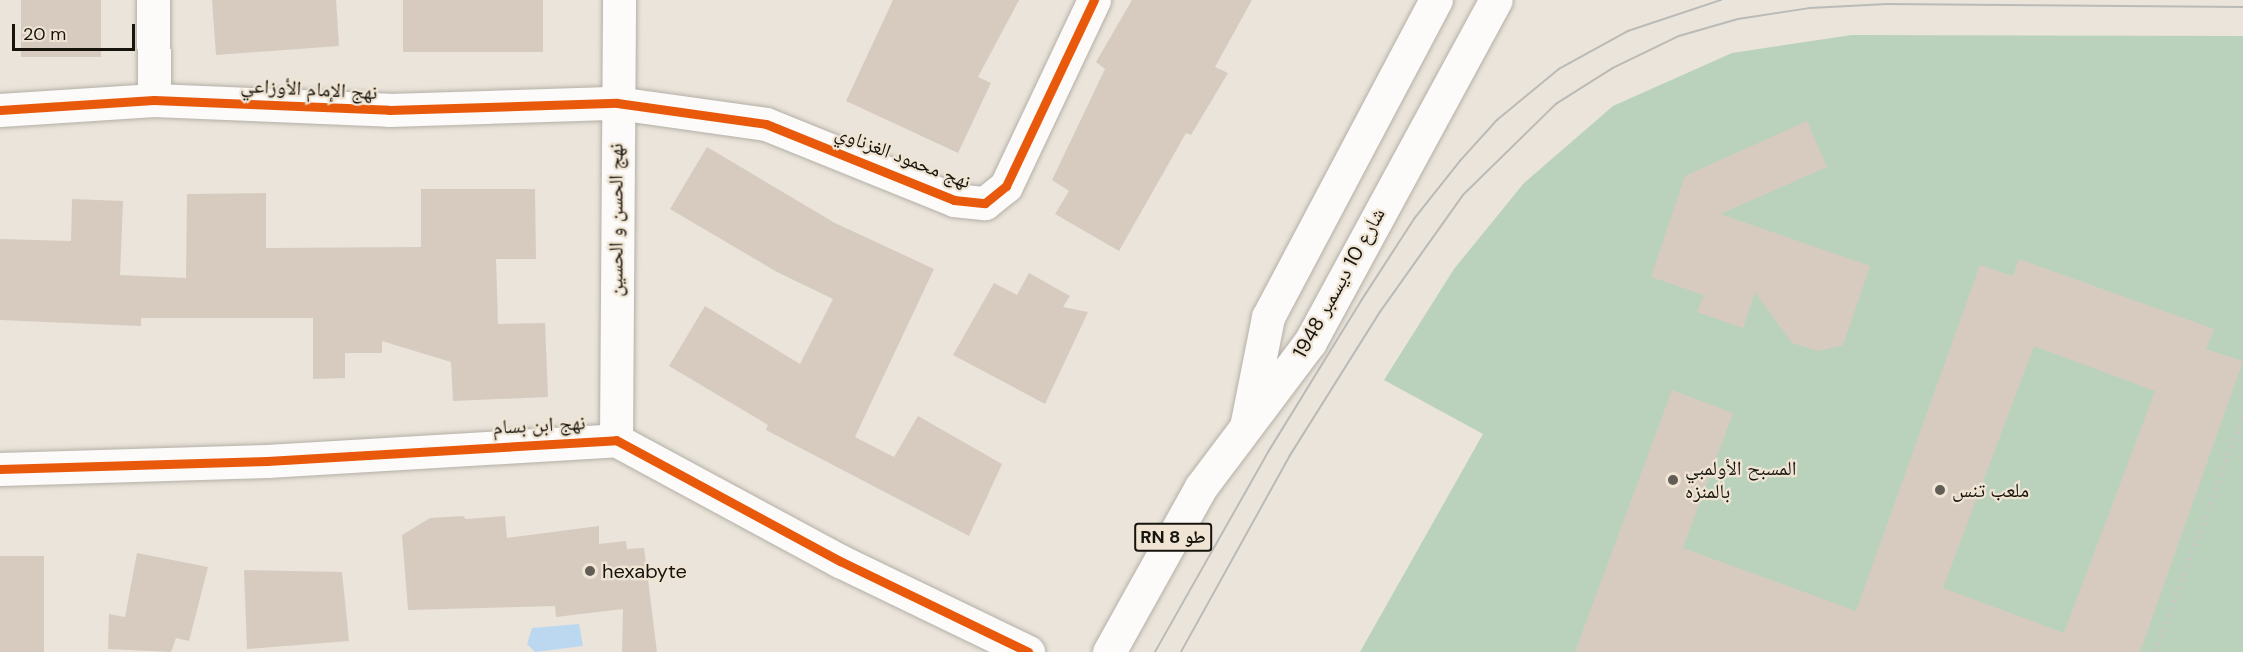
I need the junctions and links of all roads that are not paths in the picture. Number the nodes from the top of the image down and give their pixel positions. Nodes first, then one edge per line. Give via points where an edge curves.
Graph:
1 (153, 0) edge
2 (619, 0) edge
3 (1094, 0) edge
4 (1436, 0) edge
5 (1496, 0) edge
6 (154, 99) junction
7 (616, 102) junction
8 (0, 110) edge
9 (1246, 429) junction
10 (616, 440) junction
11 (0, 469) edge
12 (1028, 652) edge
13 (1109, 652) edge

1 - 6 street
2 - 7 street, نهج الحسن و الحسين
3 - 7 street, نهج محمود الغزناوي via 1006,186 985,203 954,200 766,124
4 - 9 street, شارع 10 ديسمبر 1948 via 1268,317
5 - 9 street, شارع 10 ديسمبر 1948 via 1310,342
6 - 7 street, نهج الإمام الأوزاعي via 389,111
6 - 8 street, نهج الإمام الأوزاعي
7 - 10 street, نهج الحسن و الحسين
9 - 13 street, RN 8 طو via 1201,487
10 - 11 street, نهج ابن بسام via 267,461
10 - 12 street via 840,561

